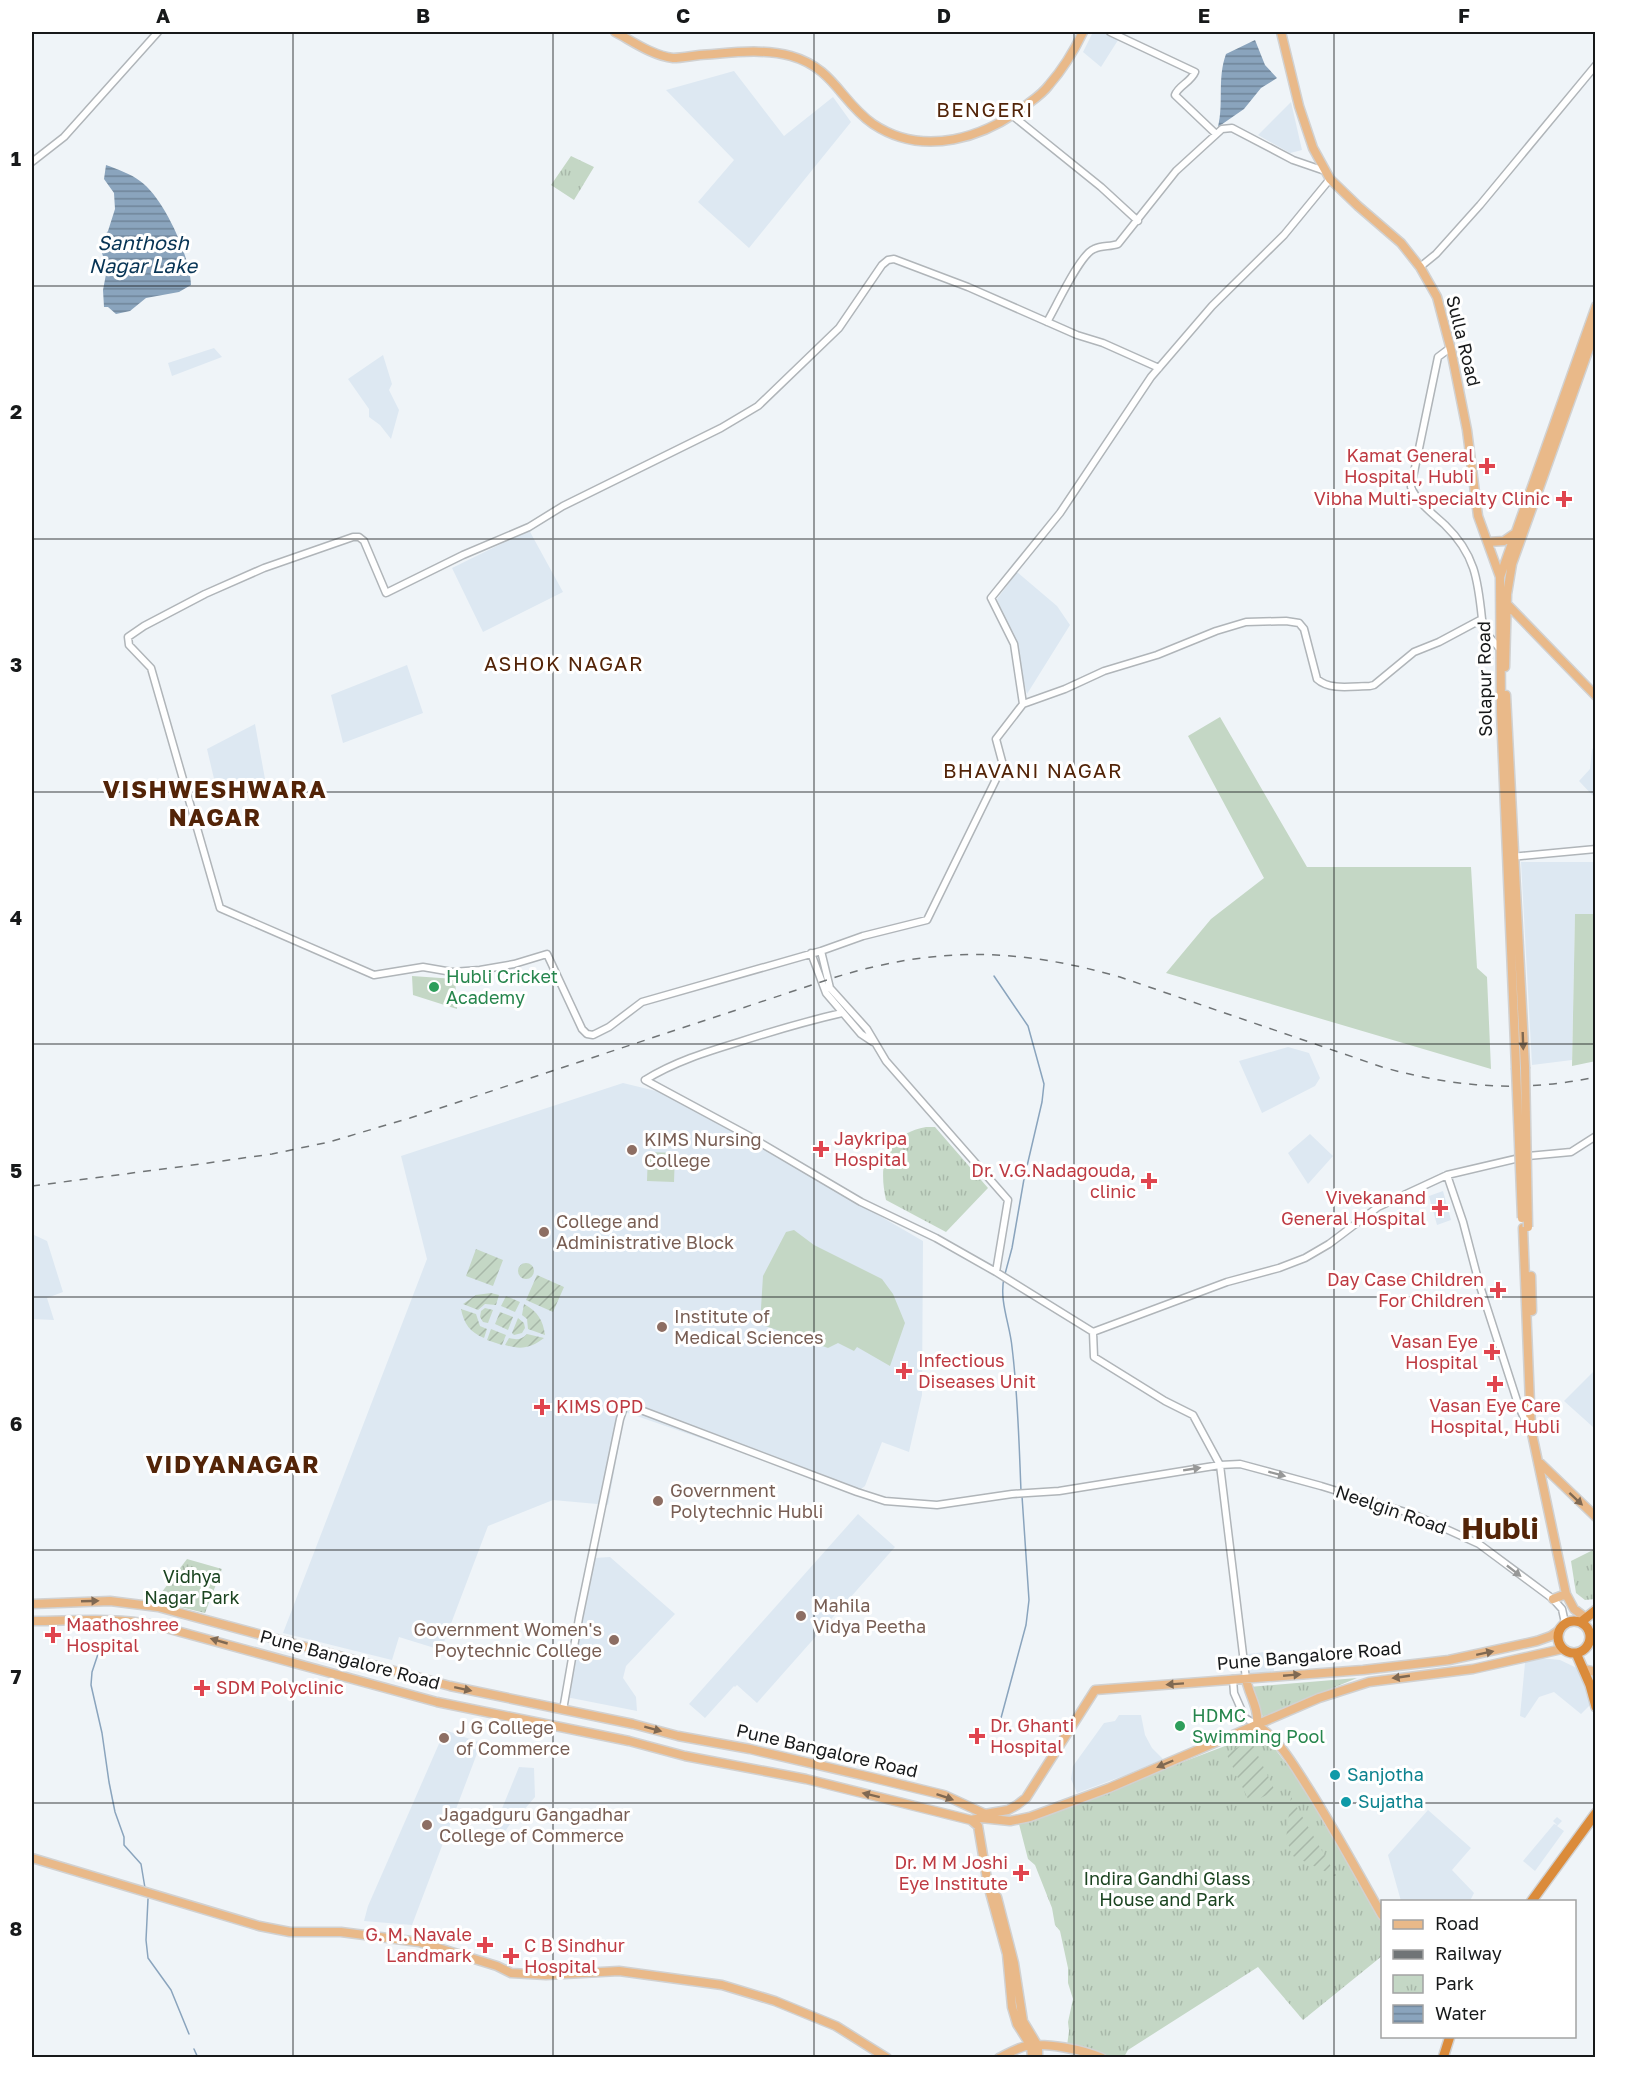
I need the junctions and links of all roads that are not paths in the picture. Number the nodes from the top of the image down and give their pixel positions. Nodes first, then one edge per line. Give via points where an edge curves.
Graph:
1 (158, 32) edge
2 (615, 32) edge
3 (1083, 32) edge
4 (1110, 32) edge
5 (1281, 32) edge
6 (1596, 65) edge
7 (1013, 116) junction
8 (1216, 134) junction
9 (32, 162) edge
10 (1326, 171) junction
11 (1330, 179) junction
12 (1138, 221) junction
13 (1420, 267) junction
14 (1596, 306) edge
15 (1047, 322) junction
16 (1596, 329) edge
17 (1450, 348) junction
18 (1158, 368) junction
19 (1514, 534) junction
20 (1488, 542) junction
21 (1500, 577) junction
22 (1504, 599) junction
23 (1482, 619) junction
24 (1500, 649) junction
25 (1596, 696) edge
26 (1023, 704) junction
27 (1596, 849) edge
28 (1510, 857) junction
29 (820, 951) junction
30 (811, 953) junction
31 (842, 1013) junction
32 (873, 1042) junction
33 (1596, 1136) edge
34 (1447, 1175) junction
35 (1525, 1227) junction
36 (998, 1272) junction
37 (1093, 1332) junction
38 (1531, 1426) junction
39 (1534, 1437) junction
40 (1539, 1463) junction
41 (1220, 1465) junction
42 (1556, 1481) junction
43 (1546, 1492) junction
44 (1596, 1517) edge
45 (1566, 1594) junction
46 (1553, 1599) junction
47 (32, 1604) edge
48 (1596, 1610) edge
49 (1584, 1620) junction
50 (32, 1621) edge
51 (1565, 1623) junction
52 (1596, 1626) edge
53 (1558, 1631) junction
54 (1590, 1635) junction
55 (1562, 1648) junction
56 (1576, 1653) junction
57 (1583, 1669) junction
58 (1596, 1672) edge
59 (1233, 1679) junction
60 (1246, 1679) junction
61 (1596, 1707) edge
62 (563, 1710) junction
63 (1257, 1725) junction
64 (1026, 1798) junction
65 (1596, 1813) edge
66 (986, 1817) junction
67 (1030, 1817) junction
68 (971, 1820) junction
69 (982, 1839) junction
70 (32, 1858) edge
71 (1532, 1900) edge
72 (1381, 1912) edge
73 (1450, 2038) edge
74 (1031, 2046) junction
75 (887, 2058) edge
76 (999, 2058) edge
77 (1032, 2058) edge
78 (1038, 2058) edge
79 (1102, 2058) edge
80 (1443, 2058) edge

1 - 9 street via 64,137
2 - 7 main road via 672,58 760,52 800,58 827,75 872,123 914,140 950,141 981,132
3 - 7 main road via 1071,57 1048,87
4 - 8 street via 1195,72 1175,94
5 - 10 main road, Sulla Road via 1312,147
6 - 13 street via 1480,205
7 - 12 street
8 - 10 street via 1232,128 1293,160
8 - 12 street via 1176,171
10 - 11 main road, Sulla Road
11 - 13 main road, Sulla Road via 1401,243
11 - 18 street via 1284,235 1212,306
12 - 15 street via 1118,244 1089,253
13 - 17 main road, Sulla Road via 1437,297
14 - 19 main road
15 - 18 street
15 - 30 street via 968,287 888,260 839,328 758,406 529,527 386,593 367,546 359,537 353,537 264,568 205,594 128,637 129,645 151,668 220,908 374,975 423,967 452,972 480,970 548,954 582,1029 593,1035 642,1002
16 - 22 main road via 1512,564
17 - 20 main road, Sulla Road via 1467,430 1478,516
17 - 23 street via 1438,357 1411,487 1467,552 1478,580
18 - 26 street via 1060,513 991,598 1014,644
19 - 20 main road via 1504,541
19 - 21 main road
20 - 21 main road, Sulla Road
21 - 22 main road, Sulla Road
22 - 24 main road, Solapur Road
22 - 25 main road
22 - 28 main road, Solapur Road
23 - 24 street via 1486,633
23 - 26 street via 1421,647 1370,686 1330,686 1317,679 1299,623 1246,622 1104,671
24 - 28 main road, Solapur Road
26 - 29 street via 996,739 1003,765 927,920
27 - 28 street
28 - 35 main road, Solapur Road, bridge
29 - 30 street
29 - 32 street via 830,988 867,1029
30 - 31 street via 824,989
31 - 32 street
31 - 36 street via 698,1055 645,1080 861,1202
32 - 36 street via 1008,1200
33 - 34 street via 1571,1152 1522,1157
34 - 37 street via 1378,1207 1305,1258 1227,1282
34 - 38 street via 1519,1407
35 - 38 main road
35 - 39 main road via 1537,1428
36 - 37 street
37 - 41 street via 1094,1357 1193,1415
38 - 39 main road
39 - 40 main road
40 - 42 main road
40 - 43 main road
41 -> 46 street, Neelgin Road via 1240,1464 1415,1515 1479,1544
41 - 60 street
62 -> 41 street, Neelgin Road via 625,1404 885,1501 937,1505 1059,1491
42 - 43 main road via 1548,1482
42 -> 44 main road
43 - 45 main road
45 - 46 main road
45 - 49 main road
46 - 51 street, Neelgin Road via 1562,1609
47 -> 62 main road, Pune Bangalore Road via 141,1604 450,1686
48 - 49 highway
49 - 51 highway
49 - 54 highway
68 -> 50 main road, Pune Bangalore Road via 817,1782 437,1702 155,1625 107,1619
51 - 53 highway
52 - 54 highway
53 - 55 highway
60 -> 53 main road, Pune Bangalore Road via 1449,1659 1536,1641
54 - 56 highway via 1587,1646
55 - 56 highway
55 -> 63 main road, Pune Bangalore Road via 1473,1669 1369,1683 1319,1698
56 - 57 highway
57 - 58 main road
57 - 61 highway
59 - 60 main road, Pune Bangalore Road
59 - 63 street via 1234,1693 1245,1718
59 -> 64 main road, Pune Bangalore Road via 1095,1690
60 - 63 main road via 1258,1714
62 -> 66 main road, Pune Bangalore Road via 944,1795
63 -> 67 main road, Pune Bangalore Road
63 - 72 main road via 1270,1733 1294,1766
64 - 66 main road, Pune Bangalore Road via 1008,1810
64 - 67 main road via 1024,1805
65 - 71 highway
66 - 67 main road, Pune Bangalore Road via 1010,1821
66 - 68 main road, Pune Bangalore Road
66 - 69 main road
68 - 69 main road via 978,1826
69 - 74 main road via 988,1885 1007,1954 1012,2007
70 - 75 main road via 259,1926 419,1942 511,1973 619,1971 722,1985 836,2026
73 - 80 highway
74 - 76 main road
74 - 77 main road
74 - 78 main road
74 - 79 main road via 1068,2049

